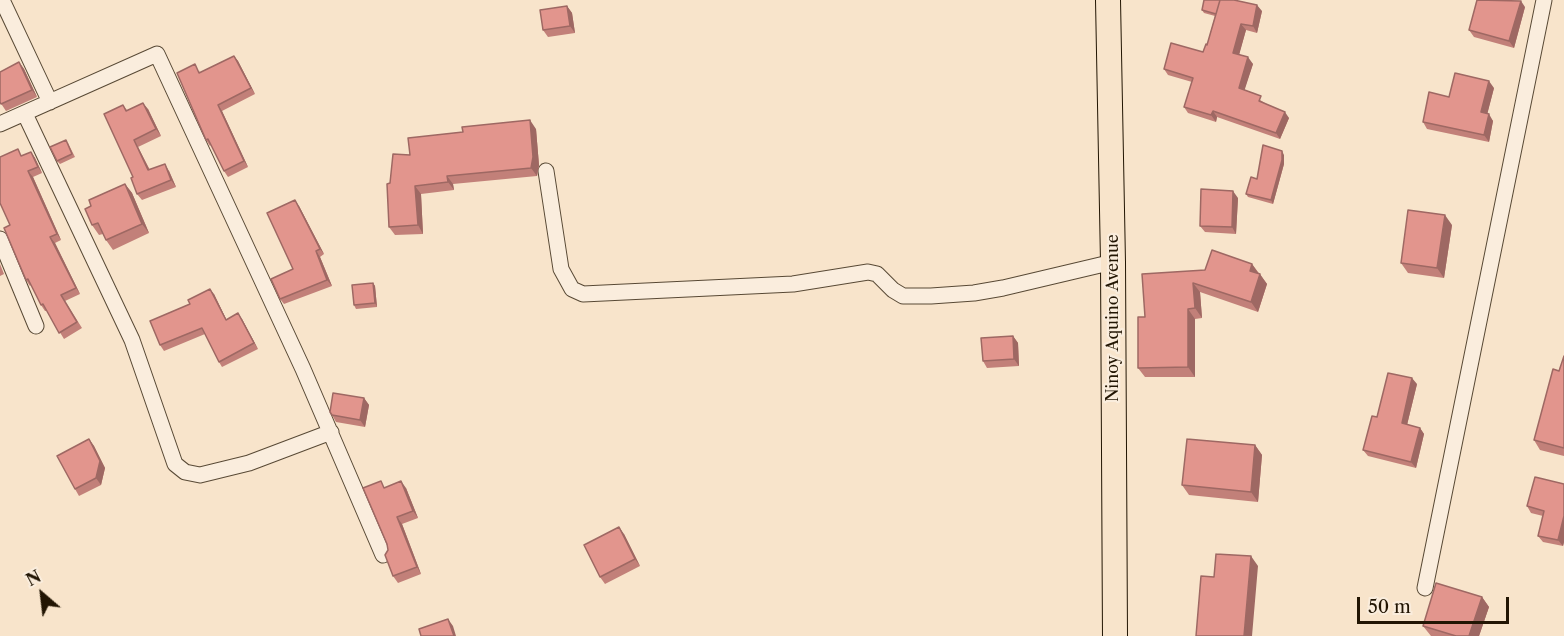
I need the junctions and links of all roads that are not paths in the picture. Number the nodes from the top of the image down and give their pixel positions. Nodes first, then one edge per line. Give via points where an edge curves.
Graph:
1 (2, 0) edge
2 (1108, 0) edge
3 (1544, 0) edge
4 (50, 102) junction
5 (25, 114) junction
6 (0, 124) edge
7 (546, 171) dead end
8 (0, 239) edge
9 (1113, 261) junction
10 (36, 326) dead end
11 (331, 432) junction
12 (383, 555) edge
13 (1425, 588) dead end
14 (1115, 636) edge

1 - 4 street
2 - 9 main road, Ninoy Aquino Avenue
3 - 13 street
4 - 5 street
4 - 11 street via 157,54
5 - 6 street
5 - 11 street via 132,340 175,464 185,472 200,475 249,463
7 - 9 street via 561,269 572,289 583,294 793,284 868,272 877,274 903,296 931,296 1003,288
8 - 10 street
9 - 14 main road, Ninoy Aquino Avenue
11 - 12 street

